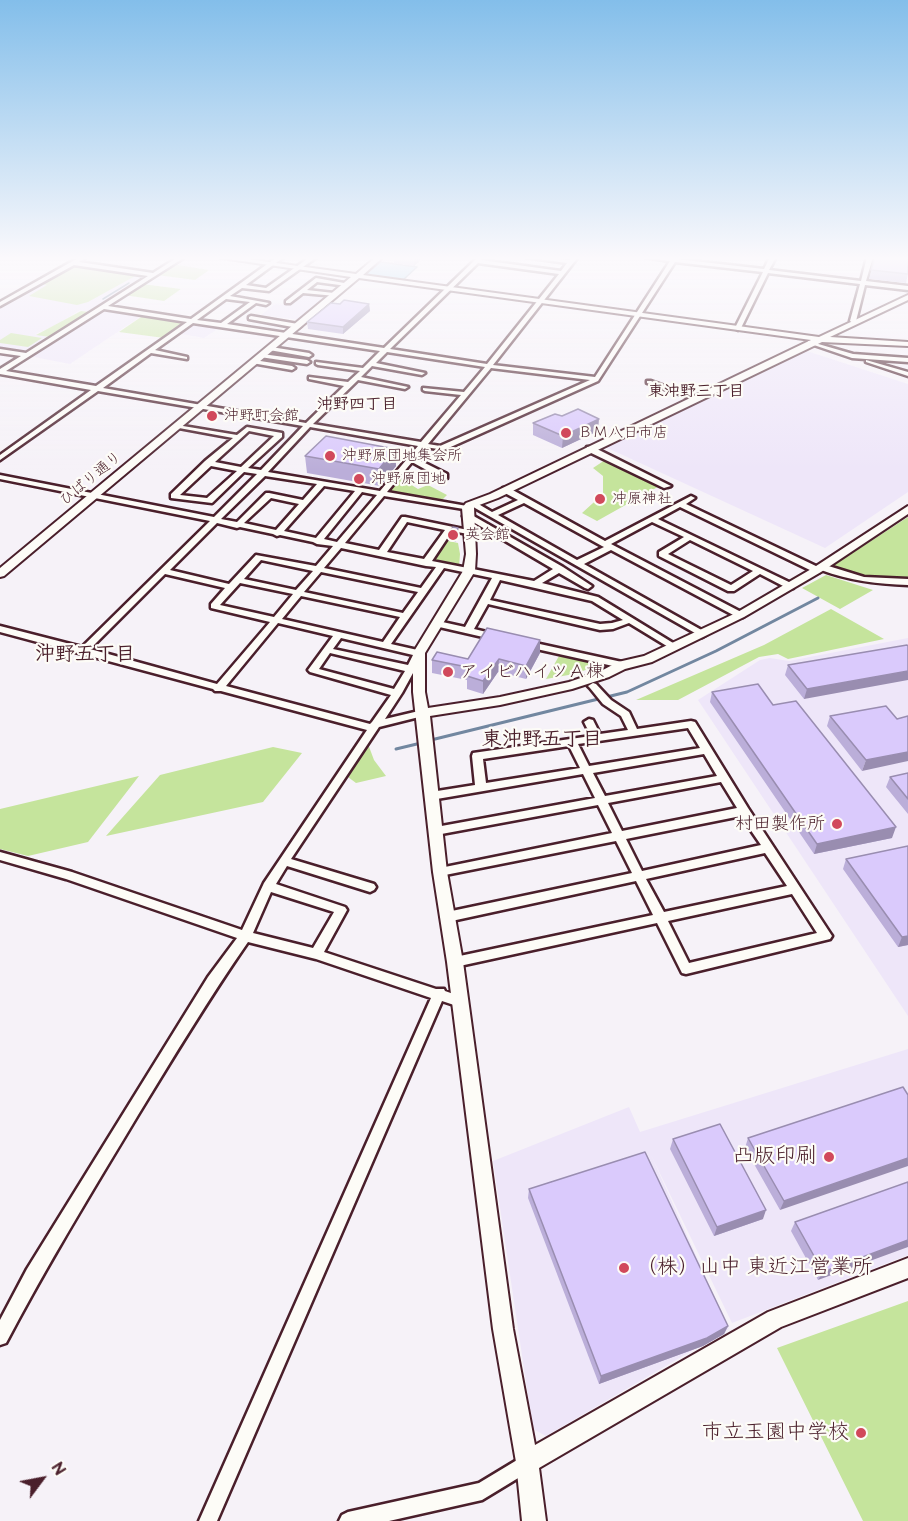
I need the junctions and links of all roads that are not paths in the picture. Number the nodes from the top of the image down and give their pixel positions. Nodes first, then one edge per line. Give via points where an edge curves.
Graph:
1 (69, 328) edge
2 (181, 328) edge
3 (244, 328) edge
4 (296, 328) edge
5 (409, 328) edge
6 (519, 328) edge
7 (631, 328) edge
8 (738, 328) edge
9 (839, 328) edge
10 (288, 334) junction
11 (814, 340) junction
12 (908, 344) edge
13 (271, 349) junction
14 (387, 350) junction
15 (0, 351) edge
16 (149, 351) junction
17 (309, 355) dead end
18 (26, 356) junction
19 (262, 356) junction
20 (852, 356) junction
21 (185, 358) dead end
22 (908, 360) edge
23 (255, 362) junction
24 (307, 362) dead end
25 (318, 363) dead end
26 (372, 364) junction
27 (489, 366) junction
28 (292, 368) dead end
29 (366, 370) junction
30 (0, 372) edge
31 (422, 372) dead end
32 (908, 374) edge
33 (311, 378) dead end
34 (358, 378) junction
35 (596, 380) junction
36 (649, 382) dead end
37 (351, 385) junction
38 (405, 387) dead end
39 (425, 388) dead end
40 (96, 389) junction
41 (465, 394) junction
42 (695, 399) junction
43 (201, 407) junction
44 (308, 425) junction
45 (179, 426) junction
46 (237, 437) junction
47 (423, 444) junction
48 (590, 449) junction
49 (0, 458) edge
50 (411, 459) junction
51 (208, 463) junction
52 (243, 469) junction
53 (263, 472) junction
54 (0, 477) edge
55 (444, 477) dead end
56 (323, 482) junction
57 (667, 486) dead end
58 (361, 489) junction
59 (506, 490) junction
60 (384, 493) junction
61 (94, 496) junction
62 (691, 498) dead end
63 (524, 500) junction
64 (304, 503) junction
65 (680, 504) junction
66 (469, 509) junction
67 (908, 509) edge
68 (492, 515) junction
69 (653, 519) junction
70 (212, 521) junction
71 (237, 526) junction
72 (450, 528) junction
73 (468, 532) junction
74 (277, 534) junction
75 (690, 537) junction
76 (317, 542) junction
77 (338, 546) junction
78 (608, 546) junction
79 (381, 554) junction
80 (426, 563) junction
81 (578, 563) junction
82 (441, 566) junction
83 (820, 568) junction
84 (319, 569) junction
85 (560, 569) junction
86 (162, 571) junction
87 (759, 571) junction
88 (469, 572) junction
89 (0, 574) edge
90 (497, 577) junction
91 (237, 580) junction
92 (908, 582) edge
93 (536, 584) junction
94 (588, 586) dead end
95 (790, 586) junction
96 (231, 587) junction
97 (424, 591) junction
98 (299, 593) junction
99 (485, 601) junction
100 (740, 615) junction
101 (406, 616) junction
102 (278, 619) junction
103 (630, 620) junction
104 (438, 624) junction
105 (0, 629) edge
106 (468, 631) junction
107 (339, 634) junction
108 (702, 634) junction
109 (501, 638) edge
110 (512, 641) edge
111 (385, 645) junction
112 (673, 646) junction
113 (85, 649) junction
114 (327, 650) junction
115 (419, 653) junction
116 (622, 665) junction
117 (411, 669) junction
118 (593, 686) dead end
119 (218, 689) junction
120 (397, 693) junction
121 (424, 718) junction
122 (589, 722) dead end
123 (373, 727) junction
124 (634, 733) junction
125 (597, 738) junction
126 (572, 742) junction
127 (707, 750) junction
128 (586, 770) junction
129 (724, 778) junction
130 (481, 788) junction
131 (431, 796) junction
132 (602, 801) junction
133 (744, 811) junction
134 (436, 831) junction
135 (619, 836) junction
136 (768, 848) junction
137 (0, 856) edge
138 (284, 861) junction
139 (440, 872) junction
140 (639, 876) junction
141 (268, 886) junction
142 (370, 887) dead end
143 (795, 889) junction
144 (447, 917) junction
145 (660, 918) junction
146 (245, 936) junction
147 (316, 954) junction
148 (455, 962) junction
149 (439, 993) junction
150 (460, 1002) junction
151 (908, 1268) edge
152 (0, 1337) edge
153 (527, 1462) junction
154 (208, 1521) edge
155 (348, 1521) edge
156 (534, 1521) edge

1 - 18 street
2 - 16 street
3 - 10 street
4 - 10 street
5 - 14 street
6 - 27 street
7 - 35 street
8 - 11 street
9 - 11 street
10 - 13 street, ひばり通り
10 - 14 street
11 - 12 street
11 - 20 street
11 - 42 street
13 - 17 street
13 - 19 street, ひばり通り
14 - 26 street
14 - 27 street
15 - 18 street
16 - 21 street
16 - 40 street
18 - 30 street
19 - 23 street, ひばり通り
19 - 24 street
20 - 22 street
20 - 32 street
23 - 28 street
23 - 43 street, ひばり通り
25 - 29 street
26 - 29 street
26 - 31 street
27 - 35 street
27 - 41 street
29 - 34 street
30 - 40 street
33 - 37 street
34 - 37 street
34 - 38 street
35 - 47 street via 441,448
36 - 42 street
37 - 44 street
39 - 41 street
40 - 43 street
40 - 49 street
41 - 47 street
42 - 48 street
43 - 44 street
43 - 45 street, ひばり通り
44 - 47 street
44 - 53 street
45 - 46 street
45 - 61 street, ひばり通り
46 - 51 street
46 - 52 street via 247,429 279,435
47 - 50 street
48 - 57 street
48 - 59 street
50 - 55 street
50 - 60 street
51 - 52 street
51 - 52 street via 174,496 209,501
52 - 53 street
53 - 56 street
53 - 70 street
54 - 61 street
56 - 58 street
56 - 64 street
58 - 60 street
58 - 76 street
59 - 63 street
59 - 66 street
60 - 66 street
60 - 77 street
61 - 70 street
61 - 89 street, ひばり通り
62 - 65 street
63 - 68 street
63 - 78 street
64 - 71 street via 269,495
64 - 74 street
65 - 69 street
65 - 83 street
66 - 68 street
66 - 73 street
66 - 85 street
67 - 83 street
68 - 81 street
69 - 75 street
69 - 78 street
70 - 71 street
70 - 86 street
71 - 74 street
72 - 73 street
72 - 79 street via 405,519
72 - 80 street
73 - 88 street
74 - 76 street
75 - 87 street
75 - 87 street via 662,554 731,589
76 - 77 street
77 - 79 street
77 - 84 street
78 - 81 street
78 - 100 street
79 - 80 street
80 - 82 street
81 - 108 street
82 - 88 street
82 - 97 street
83 - 92 street via 870,582
83 - 95 street
84 - 91 street via 259,557
84 - 97 street
84 - 98 street
85 - 93 street
85 - 94 street
86 - 96 street
86 - 113 street
87 - 95 street
88 - 90 street
88 - 104 street
90 - 93 street
90 - 99 street
91 - 96 street
91 - 98 street
93 - 103 street via 595,599
95 - 100 street
96 - 102 street via 214,606
97 - 101 street
98 - 101 street
98 - 102 street
99 - 103 street via 600,627
99 - 106 street
100 - 108 street
101 - 111 street
102 - 107 street
102 - 119 street
103 - 112 street
104 - 106 street
104 - 115 street
105 - 113 street
106 - 109 street
107 - 111 street
107 - 114 street
108 - 112 street
110 - 116 street
111 - 115 street
112 - 116 street via 634,664
113 - 119 street
114 - 117 street
114 - 120 street via 314,670
115 - 117 street
115 - 121 street
116 - 121 street via 572,685
117 - 120 street
118 - 124 street via 625,714
119 - 123 street
120 - 123 street
121 - 123 street
121 - 131 street
122 - 125 street
123 - 138 street
124 - 125 street
124 - 127 street via 691,724
125 - 126 street
126 - 128 street
126 - 130 street via 477,756
127 - 128 street
127 - 129 street
128 - 130 street
128 - 132 street
129 - 132 street
129 - 133 street
130 - 131 street
131 - 134 street
132 - 134 street
132 - 135 street
133 - 135 street
133 - 136 street
134 - 139 street
135 - 139 street
135 - 140 street
136 - 140 street
136 - 143 street
137 - 146 street via 68,875
138 - 141 street
138 - 142 street
139 - 144 street
140 - 144 street
140 - 145 street
141 - 146 street
141 - 147 street via 341,910
143 - 145 street
143 - 145 street via 826,936 686,969
144 - 148 street
145 - 148 street
146 - 147 street
146 - 152 street via 118,1135
147 - 149 street
148 - 150 street
149 - 150 street
149 - 154 street
150 - 153 street via 503,1329
151 - 153 street via 776,1319
153 - 155 street via 482,1491
153 - 156 street

